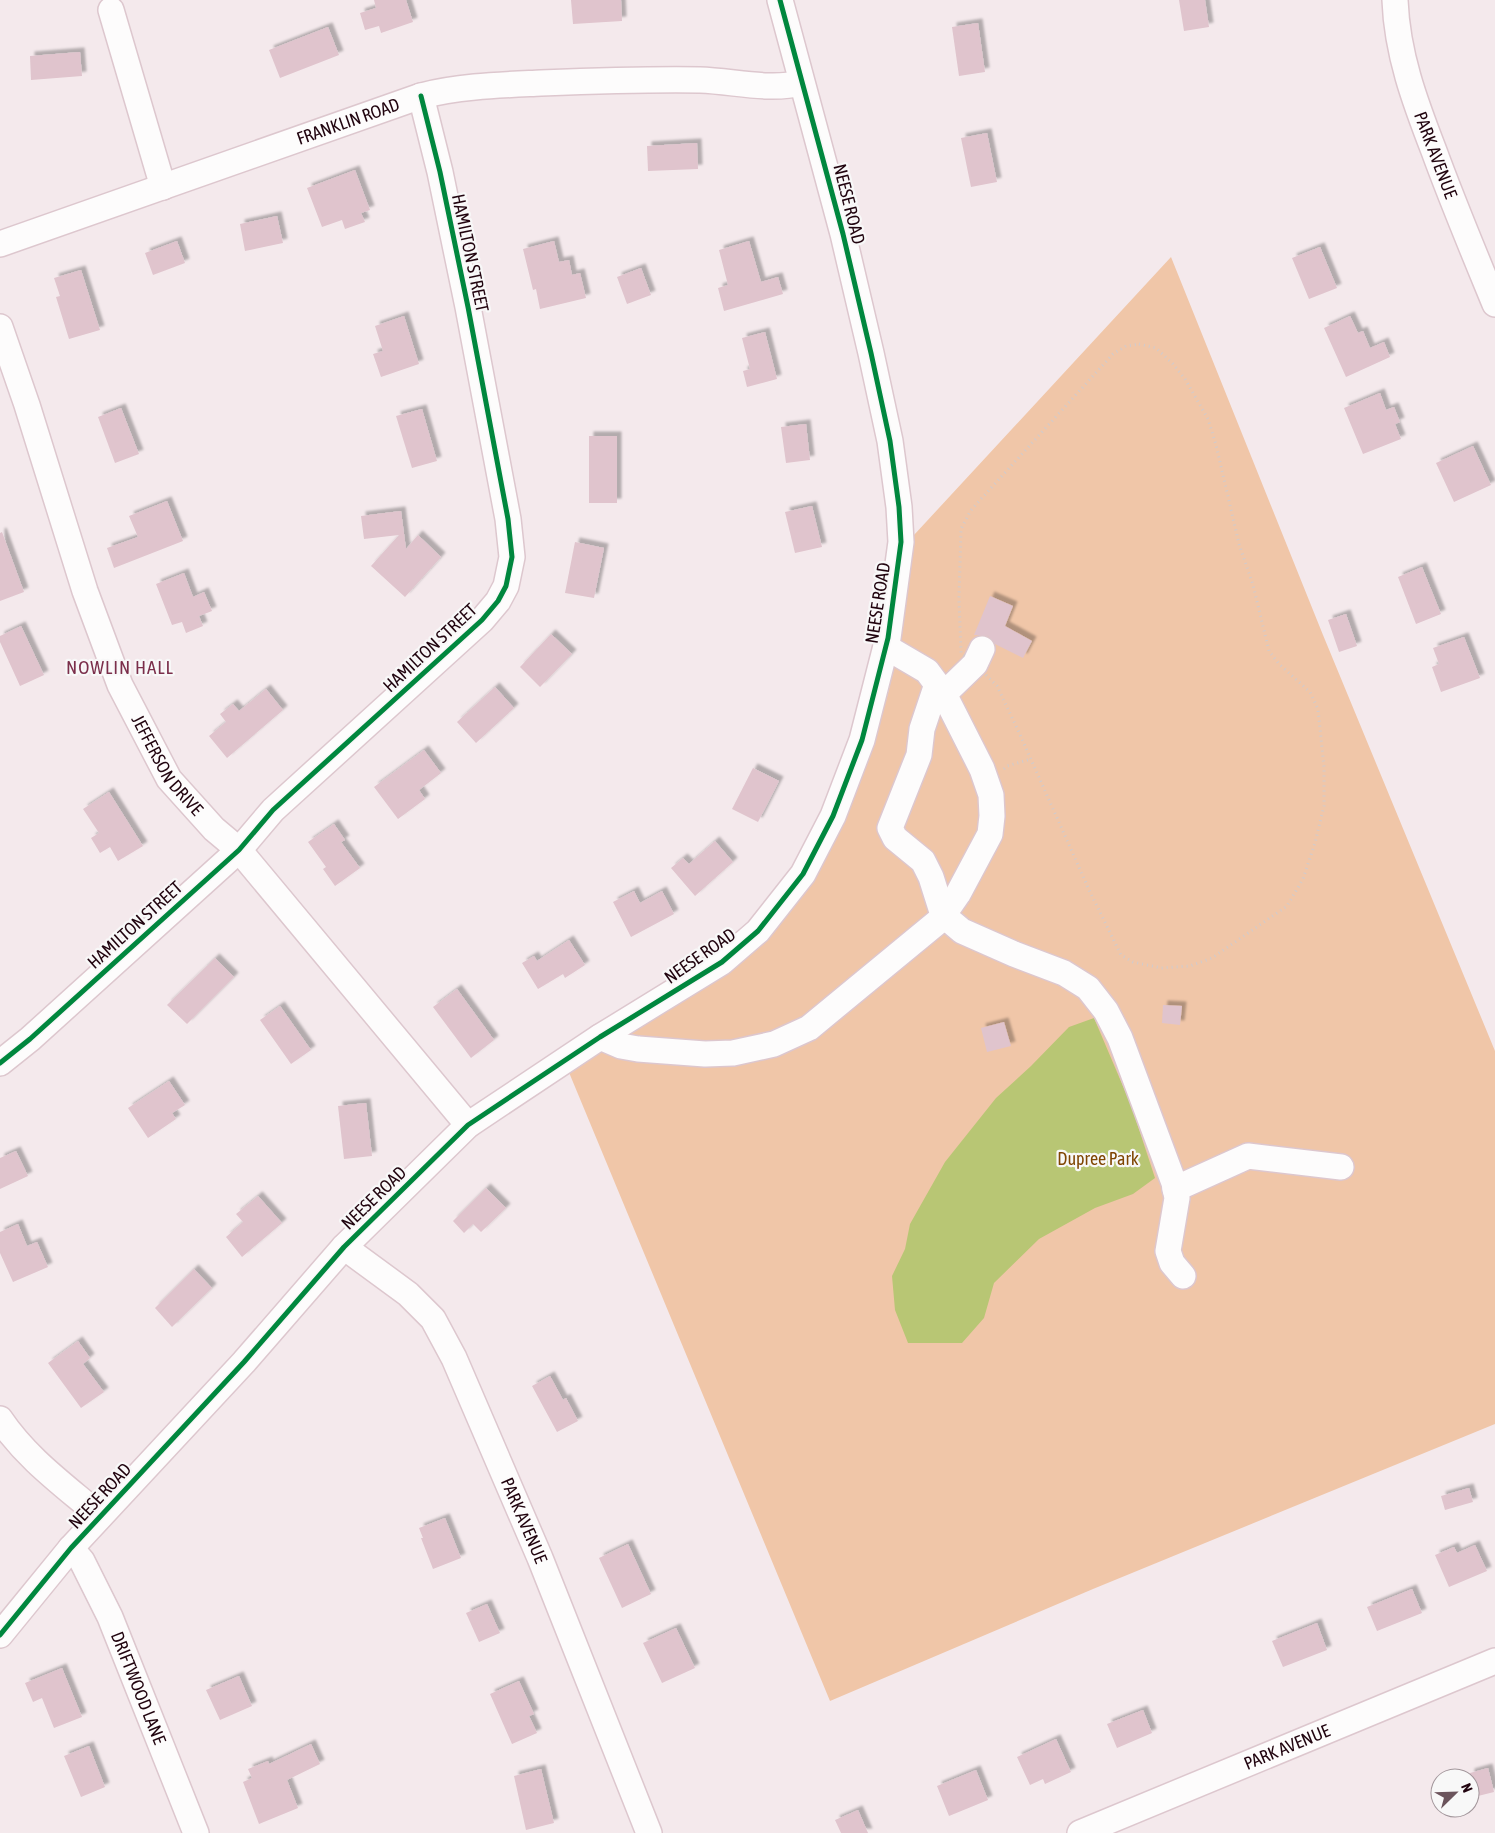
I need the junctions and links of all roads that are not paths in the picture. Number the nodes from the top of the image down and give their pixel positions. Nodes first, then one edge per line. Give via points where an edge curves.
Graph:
1 (780, 0) edge
2 (1395, 0) edge
3 (111, 10) dead end
4 (801, 83) junction
5 (421, 96) junction
6 (163, 187) junction
7 (0, 244) edge
8 (1495, 304) edge
9 (0, 327) edge
10 (886, 647) junction
11 (978, 656) road end
12 (941, 689) junction
13 (238, 850) junction
14 (943, 915) junction
15 (600, 1037) junction
16 (0, 1063) edge
17 (468, 1125) junction
18 (1341, 1168) dead end
19 (1176, 1189) junction
20 (344, 1247) junction
21 (1183, 1276) dead end
22 (0, 1418) edge
23 (100, 1516) junction
24 (71, 1548) junction
25 (0, 1635) edge
26 (1495, 1662) edge
27 (196, 1833) edge
28 (649, 1833) edge
29 (1080, 1833) edge

1 - 4 street, NEESE ROAD
2 - 8 street, PARK AVENUE via 1399,46 1406,72
3 - 6 street
4 - 5 street, FRANKLIN ROAD via 786,87 700,80 568,82 478,86
4 - 10 street, NEESE ROAD via 874,363 895,469 901,542
5 - 6 street, FRANKLIN ROAD
5 - 13 street, HAMILTON STREET via 468,307 508,519 512,557 506,586 482,620 273,810
6 - 7 street, FRANKLIN ROAD
9 - 13 street, JEFFERSON DRIVE via 85,590 120,685 169,779
10 - 12 street via 927,671
10 - 15 street, NEESE ROAD via 862,740 833,816 802,874 758,931 722,962
11 - 12 street
12 - 14 street via 982,769 991,795 992,816 990,834
12 - 14 street via 922,729 919,755 890,828 895,838 923,861
13 - 16 street, HAMILTON STREET
13 - 17 street, JEFFERSON DRIVE
14 - 15 street via 809,1028 774,1044 733,1053 705,1054 638,1049
14 - 19 street via 962,931 1064,973 1088,988 1106,1011 1120,1038
15 - 17 street, NEESE ROAD
17 - 20 street, NEESE ROAD
18 - 19 street via 1248,1156
19 - 21 street via 1168,1251 1172,1263
20 - 23 street, NEESE ROAD via 244,1362
20 - 28 street, PARK AVENUE via 408,1294 433,1319 454,1358 540,1558
22 - 23 street via 34,1460
23 - 24 street, NEESE ROAD
24 - 25 street, NEESE ROAD
24 - 27 street, DRIFTWOOD LANE via 82,1560 110,1616
26 - 29 street, PARK AVENUE

